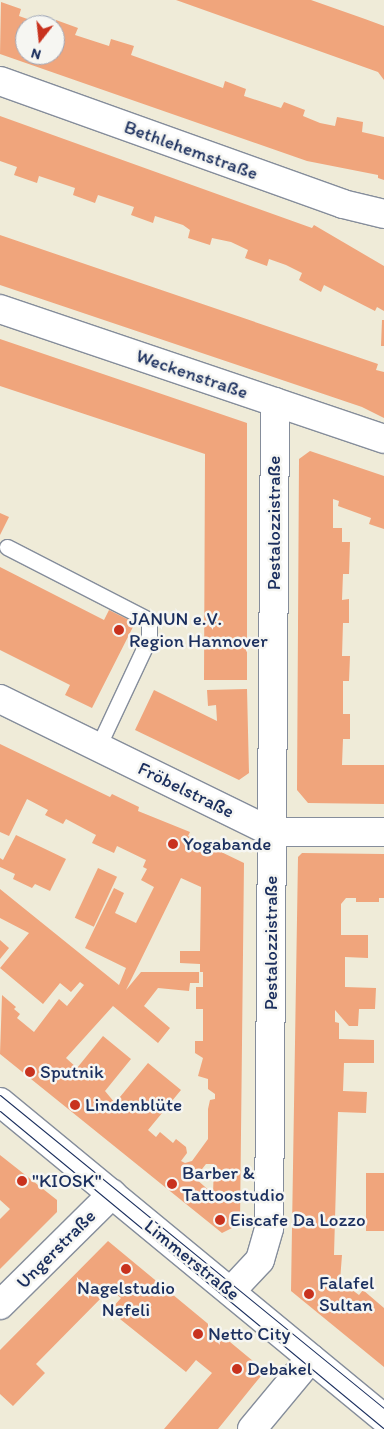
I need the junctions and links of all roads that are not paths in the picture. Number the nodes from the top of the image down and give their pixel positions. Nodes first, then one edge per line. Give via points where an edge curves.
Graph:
1 (0, 81) edge
2 (384, 214) edge
3 (0, 309) edge
4 (275, 402) junction
5 (384, 439) edge
6 (7, 547) dead end
7 (0, 699) edge
8 (98, 747) junction
9 (272, 832) junction
10 (384, 832) edge
11 (0, 1102) edge
12 (112, 1194) junction
13 (231, 1291) junction
14 (0, 1305) edge
15 (312, 1358) junction
16 (384, 1419) edge
17 (252, 1429) edge

1 - 2 street, Bethlehemstraße via 342,204
3 - 4 street, Weckenstraße
4 - 5 street, Weckenstraße
4 - 9 street, Pestalozzistraße
6 - 8 lane via 149,620 149,638
7 - 8 street, Fröbelstraße
8 - 9 street, Fröbelstraße
9 - 10 street, Fröbelstraße
9 - 13 street, Pestalozzistraße via 269,1228 260,1260
11 - 12 street, Limmerstraße
12 - 13 street, Limmerstraße
12 - 14 street, Ungerstraße
13 - 15 street, Limmerstraße
15 - 16 street, Limmerstraße
15 - 17 street

